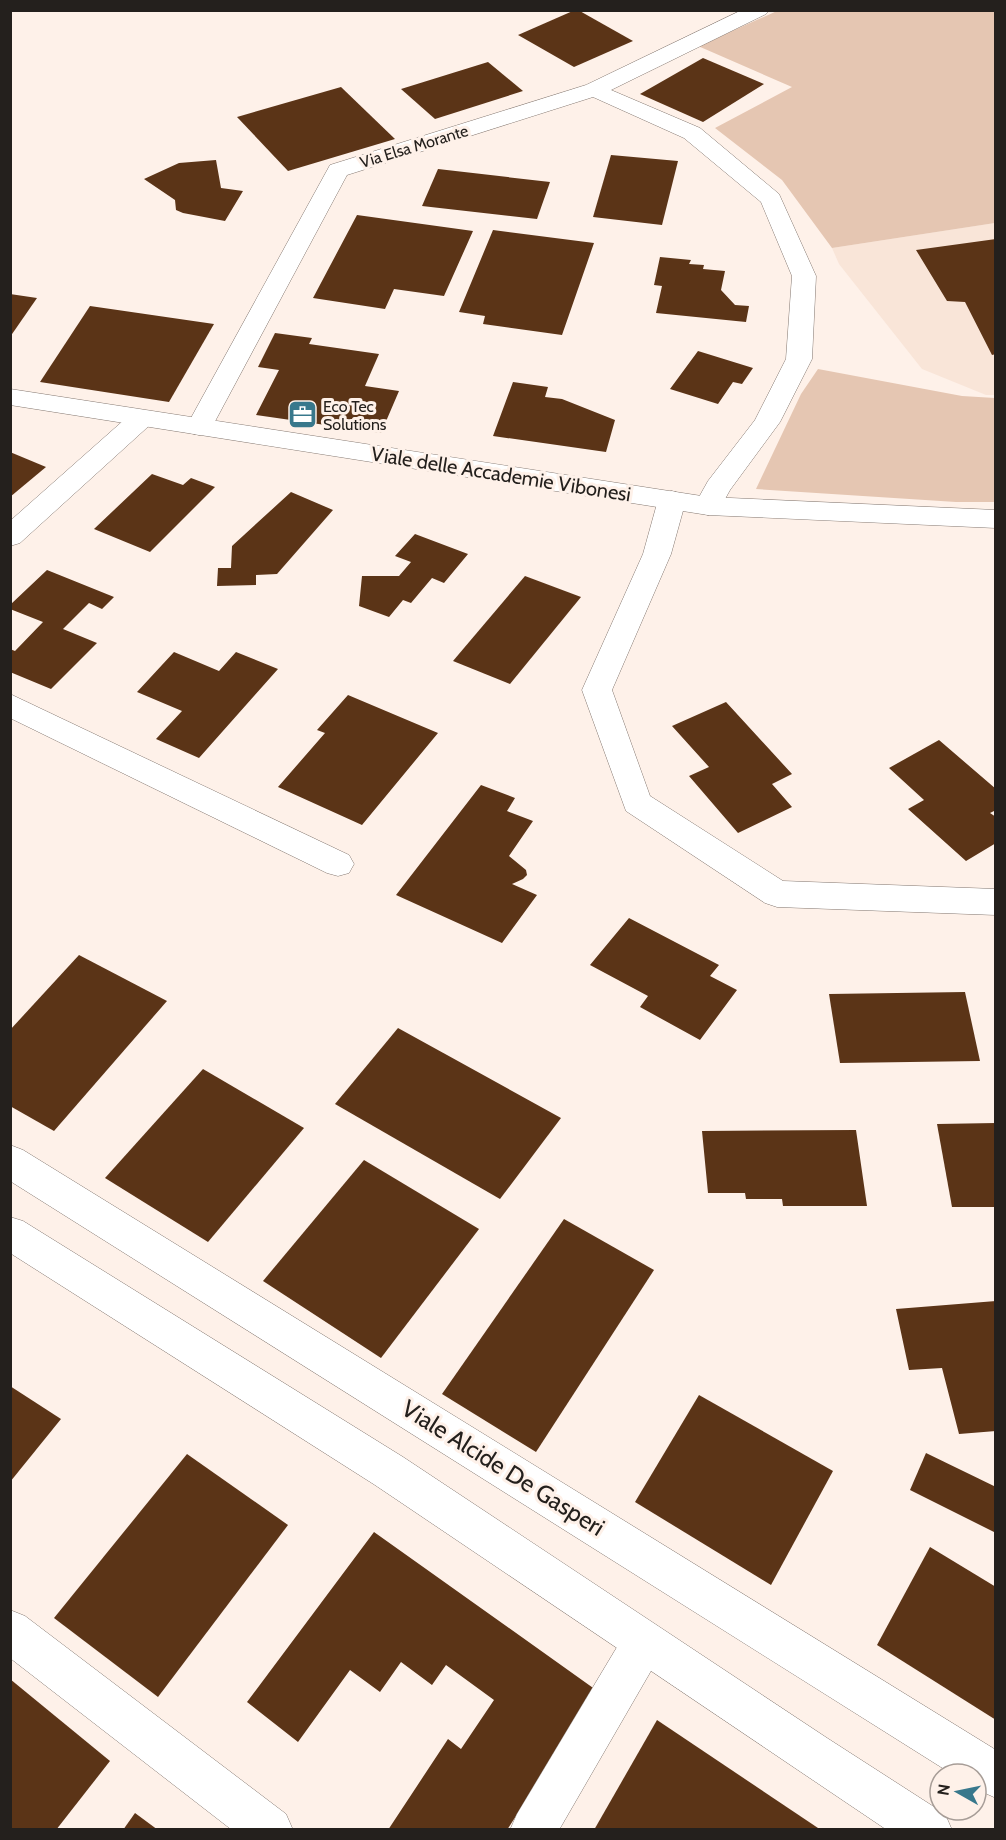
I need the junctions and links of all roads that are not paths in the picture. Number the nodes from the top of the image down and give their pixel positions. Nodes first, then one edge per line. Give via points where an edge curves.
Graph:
1 (759, 10) edge
2 (594, 90) junction
3 (10, 397) edge
4 (142, 418) junction
5 (199, 427) junction
6 (672, 500) junction
7 (708, 506) junction
8 (996, 519) edge
9 (10, 537) edge
10 (10, 705) edge
11 (338, 864) dead end
12 (996, 902) edge
13 (10, 1161) edge
14 (10, 1233) edge
15 (10, 1631) edge
16 (644, 1642) junction
17 (996, 1776) edge
18 (270, 1830) edge
19 (532, 1830) edge
20 (929, 1830) edge

1 - 2 street, Via Elsa Morante
2 - 5 street, Via Elsa Morante via 338,170
2 - 7 street via 692,134 771,199 804,276 799,360 767,422
3 - 4 street, Viale delle Accademie Vibonesi
4 - 5 street, Viale delle Accademie Vibonesi
4 - 9 street
5 - 6 street, Viale delle Accademie Vibonesi
6 - 7 street, Viale delle Accademie Vibonesi
6 - 12 street via 657,554 597,690 637,803 777,894
7 - 8 street, Viale delle Accademie Vibonesi
10 - 11 street
13 - 17 street, Viale Alcide De Gasperi
14 - 16 street via 389,1471
15 - 18 street
16 - 19 street
16 - 20 street

